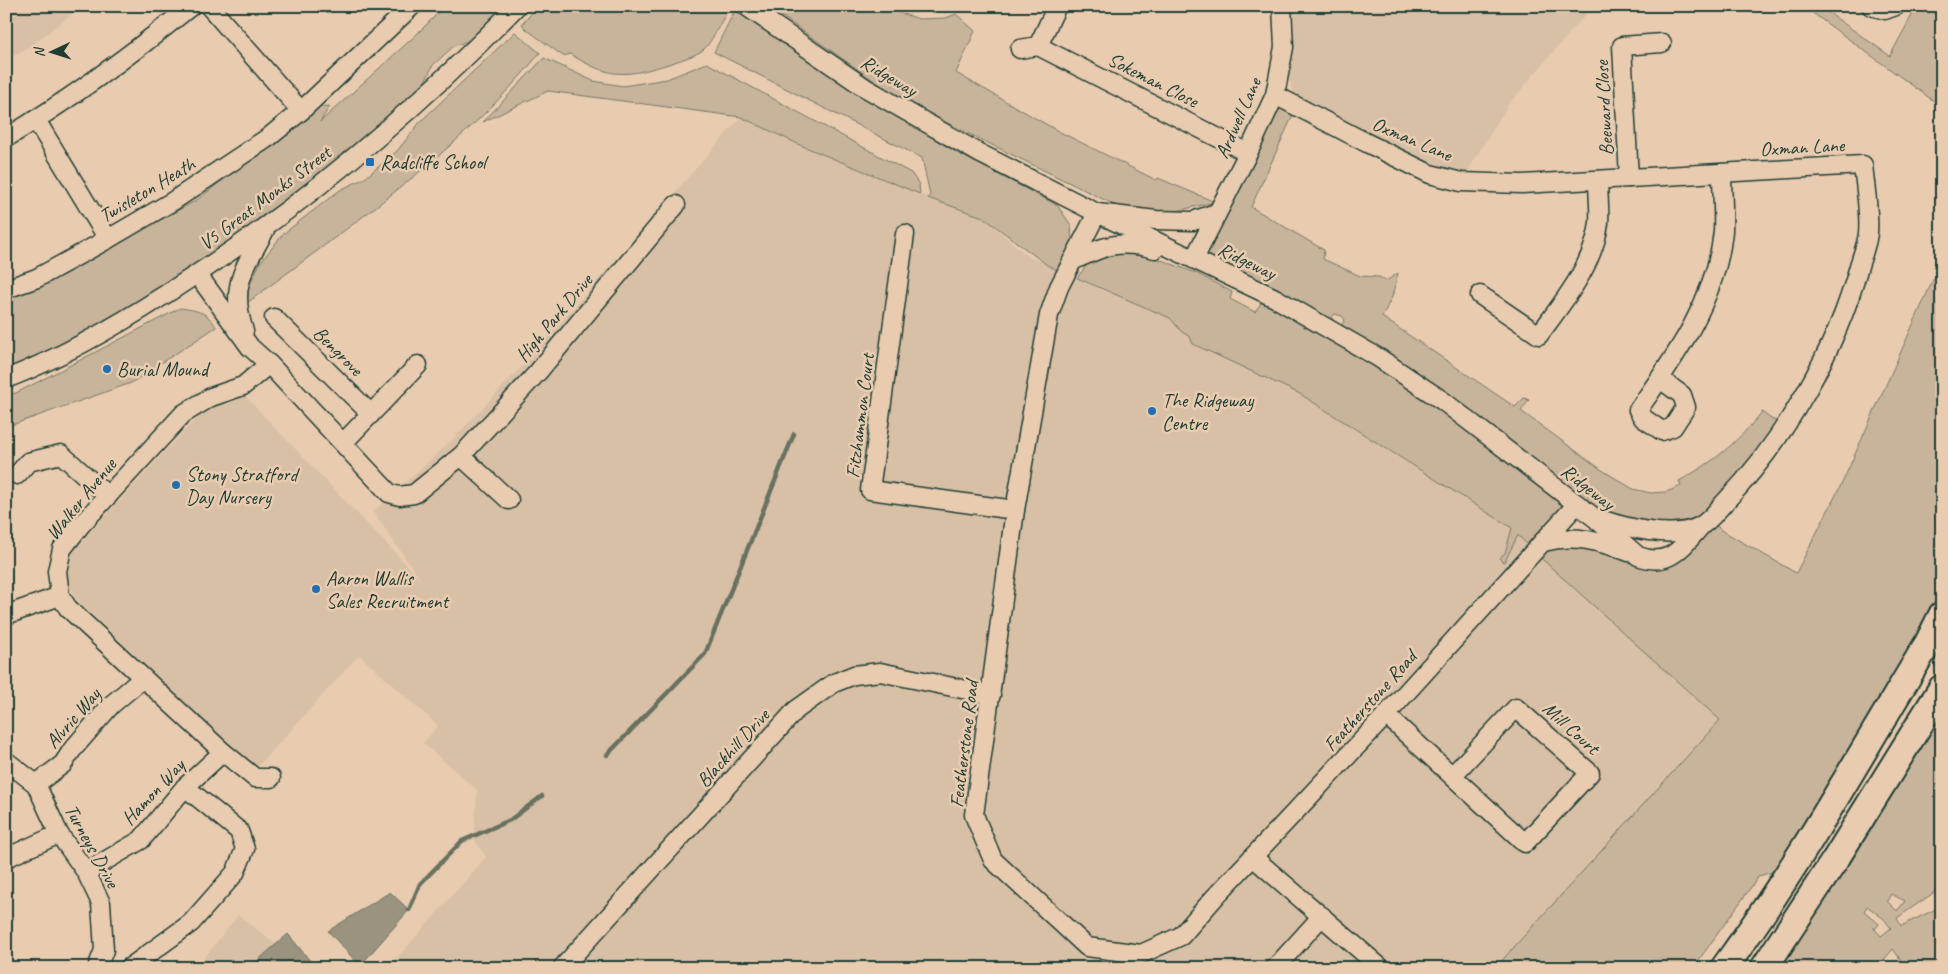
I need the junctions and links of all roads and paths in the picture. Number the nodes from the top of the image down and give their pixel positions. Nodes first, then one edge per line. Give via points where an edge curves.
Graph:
1 (191, 6) edge
2 (209, 6) edge
3 (412, 6) edge
4 (517, 6) edge
5 (1057, 6) edge
6 (1282, 6) edge
7 (1871, 6) edge
8 (1896, 6) edge
9 (750, 9) edge
10 (1662, 43) dead end
11 (1038, 46) junction
12 (1020, 49) dead end
13 (1275, 95) junction
14 (301, 111) junction
15 (36, 120) junction
16 (6, 138) edge
17 (1248, 152) junction
18 (1722, 174) junction
19 (1629, 178) junction
20 (1598, 180) junction
21 (676, 206) dead end
22 (1097, 212) junction
23 (1216, 213) junction
24 (266, 227) junction
25 (905, 234) dead end
26 (108, 239) junction
27 (1194, 259) junction
28 (1072, 261) junction
29 (198, 275) junction
30 (6, 290) edge
31 (1480, 295) dead end
32 (274, 318) dead end
33 (250, 347) junction
34 (269, 364) junction
35 (418, 365) dead end
36 (6, 379) edge
37 (1660, 379) dead end
38 (371, 414) junction
39 (343, 443) junction
40 (461, 456) junction
41 (18, 475) dead end
42 (108, 496) junction
43 (509, 500) dead end
44 (1577, 504) junction
45 (1015, 510) junction
46 (1595, 518) junction
47 (1701, 526) junction
48 (1543, 542) junction
49 (1638, 556) junction
50 (60, 596) junction
51 (6, 615) edge
52 (1942, 615) edge
53 (142, 679) junction
54 (1942, 688) edge
55 (991, 695) junction
56 (1386, 716) junction
57 (223, 752) junction
58 (6, 761) edge
59 (1452, 776) junction
60 (271, 778) dead end
61 (36, 784) junction
62 (185, 787) junction
63 (59, 834) junction
64 (6, 858) edge
65 (1254, 858) junction
66 (86, 872) junction
67 (1322, 916) junction
68 (104, 950) junction
69 (98, 968) edge
70 (121, 968) edge
71 (130, 968) edge
72 (562, 968) edge
73 (1275, 968) edge
74 (1381, 968) edge
75 (1724, 968) edge
76 (1764, 968) edge

1 - 15 street via 140,48
2 - 14 street
3 - 14 street, Twisleton Heath
4 - 24 street, V5 Great Monks Street via 450,74 367,148
5 - 11 street
6 - 13 street, Ardwell Lane via 1284,47
7 - 8 street via 1885,10
9 - 22 street, Ridgeway via 864,87 979,153
10 - 19 street, Beeward Close via 1622,46
11 - 12 street
11 - 17 street, Sokeman Close
13 - 17 street, Ardwell Lane
13 - 20 street, Oxman Lane via 1430,174 1461,182 1522,184
14 - 26 street, Twisleton Heath via 269,138
15 - 16 street
15 - 26 street
17 - 23 street, Ardwell Lane
18 - 19 street, Oxman Lane
18 - 37 street via 1723,231 1716,271 1698,317
18 - 47 street, Oxman Lane via 1864,165 1868,233 1852,292 1823,359 1787,425 1742,484
19 - 20 street, Oxman Lane
20 - 31 street via 1599,223 1588,260 1539,335
21 - 40 street, High Park Drive via 538,372
22 - 23 street via 1193,221
22 - 27 street, Ridgeway
22 - 28 street, Featherstone Road
23 - 27 street, Ardwell Lane
24 - 29 street, V5 Great Monks Street
24 - 33 street, High Park Drive via 239,279 237,311
25 - 45 street, Fitzhammon Court via 870,490
26 - 30 street, Twisleton Heath via 37,278
27 - 28 street via 1134,243 1100,248
27 - 44 street, Ridgeway via 1275,298 1379,358 1443,401
28 - 45 street, Featherstone Road via 1049,315
29 - 33 street, High Park Drive
29 - 36 street, V5 Great Monks Street via 106,332 41,366
32 - 38 street, Bengrove
33 - 34 street, High Park Drive
34 - 39 street, High Park Drive
34 - 42 street, Walker Avenue via 243,386 211,397 183,414
35 - 38 street
38 - 39 street
39 - 40 street, High Park Drive via 389,493 399,496 414,494
40 - 43 street
41 - 42 street via 28,462 61,454
42 - 50 street, Walker Avenue via 62,549 57,571
44 - 46 street, Ridgeway
44 - 48 street, Featherstone Road
45 - 55 street, Featherstone Road
46 - 47 street via 1659,532 1685,531
46 - 49 street, Ridgeway
47 - 49 street via 1672,556 1663,560
48 - 49 street via 1556,538 1584,538
48 - 56 street, Featherstone Road
50 - 51 street
50 - 53 street via 68,608
52 - 75 highway via 1807,843
53 - 57 street
53 - 61 street, Alvric Way via 111,705 63,764
54 - 76 highway
55 - 65 street, Featherstone Road via 974,815 993,860 1087,947 1141,954 1181,936
55 - 72 street, Blackhill Drive via 880,672 854,675 834,682 796,710
56 - 59 street, Mill Court
56 - 65 street, Featherstone Road
57 - 60 street via 255,778
57 - 62 street, Hamon Way
58 - 61 street, Turneys Drive
59 - 59 street, Mill Court via 1525,843 1590,774 1516,708
61 - 63 street, Turneys Drive
62 - 66 street, Hamon Way via 141,840
62 - 71 street via 239,831 245,848 235,873 190,923
63 - 64 street
63 - 66 street, Turneys Drive
65 - 67 street
66 - 68 street, Turneys Drive via 100,903
67 - 73 street
67 - 74 street
68 - 69 street, Turneys Drive
68 - 70 street

